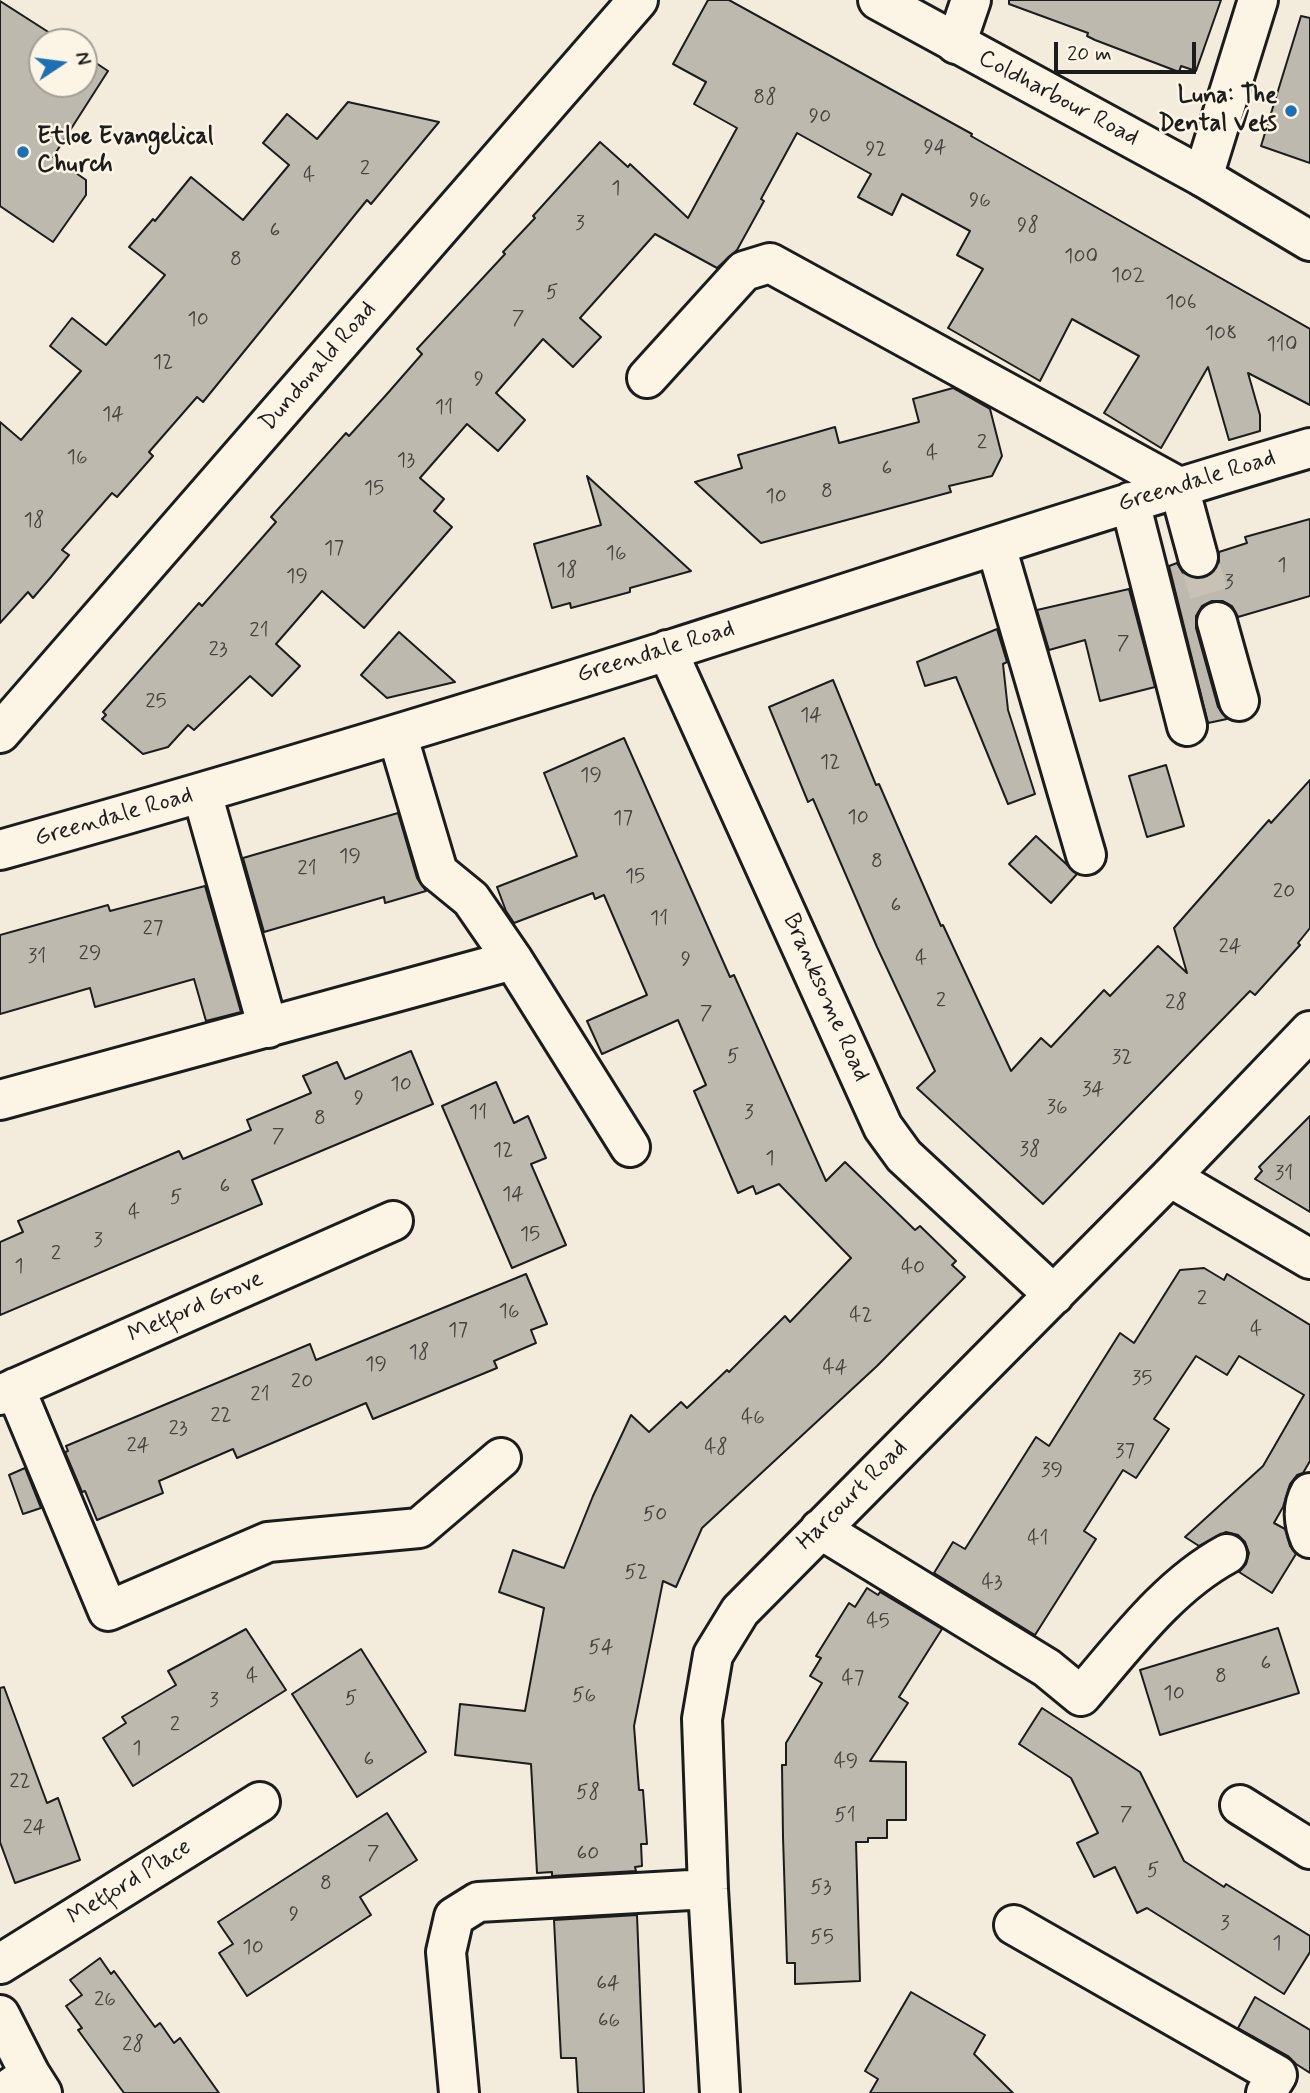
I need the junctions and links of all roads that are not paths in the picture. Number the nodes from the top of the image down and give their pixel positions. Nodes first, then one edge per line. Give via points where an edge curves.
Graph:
1 (638, 0) edge
2 (878, 0) edge
3 (971, 0) edge
4 (1258, 0) edge
5 (956, 44) junction
6 (1203, 177) junction
7 (1310, 241) edge
8 (647, 378) dead end
9 (1310, 448) edge
10 (1179, 487) junction
11 (1130, 502) junction
12 (996, 546) junction
13 (1199, 558) tunnel mouth
14 (1217, 622) tunnel mouth
15 (667, 650) junction
16 (1239, 701) dead end
17 (1187, 726) dead end
18 (0, 733) edge
19 (397, 734) junction
20 (202, 793) junction
21 (0, 849) edge
22 (1086, 855) dead end
23 (513, 960) junction
24 (268, 1028) junction
25 (1310, 1031) edge
26 (0, 1100) edge
27 (630, 1147) dead end
28 (1170, 1177) junction
29 (393, 1221) dead end
30 (1310, 1259) edge
31 (1054, 1295) junction
32 (8, 1391) edge
33 (501, 1458) dead end
34 (1310, 1493) edge
35 (820, 1529) junction
36 (1310, 1538) edge
37 (1227, 1554) dead end
38 (260, 1802) dead end
39 (1240, 1805) dead end
40 (1310, 1849) edge
41 (708, 1889) junction
42 (1014, 1926) dead end
43 (0, 1964) edge
44 (0, 2015) edge
45 (25, 2087) edge
46 (459, 2093) edge
47 (720, 2093) edge
48 (1266, 2093) edge

1 - 18 street, Dundonald Road
2 - 5 street, Coldharbour Road
3 - 5 street
4 - 6 street
5 - 6 street, Coldharbour Road
6 - 7 street, Coldharbour Road
8 - 10 street via 744,271 770,263
9 - 10 street, Greendale Road
10 - 11 street, Greendale Road
10 - 13 street
11 - 12 street, Greendale Road
11 - 17 street
12 - 15 street, Greendale Road
12 - 22 street
14 - 16 street
15 - 19 street, Greendale Road
15 - 31 street, Branksome Road via 883,1127 904,1156
19 - 20 street, Greendale Road
19 - 23 street via 438,872 471,900
20 - 21 street, Greendale Road
20 - 24 street
23 - 24 street
23 - 27 street
24 - 26 street
25 - 28 street, Harcourt Road
28 - 30 street
28 - 31 street, Harcourt Road
29 - 32 street, Metford Grove
31 - 35 street, Harcourt Road
32 - 33 street via 108,1612 268,1542 419,1528
34 - 36 street via 1305,1526
35 - 37 street via 1047,1668 1081,1696 1148,1619 1202,1568
35 - 41 street, Harcourt Road via 740,1611 713,1655 702,1719
38 - 43 street, Metford Place
39 - 40 street
41 - 46 street via 478,1902 454,1917 446,1952
41 - 47 street, Harcourt Road
42 - 48 street via 1277,2075
44 - 45 street

